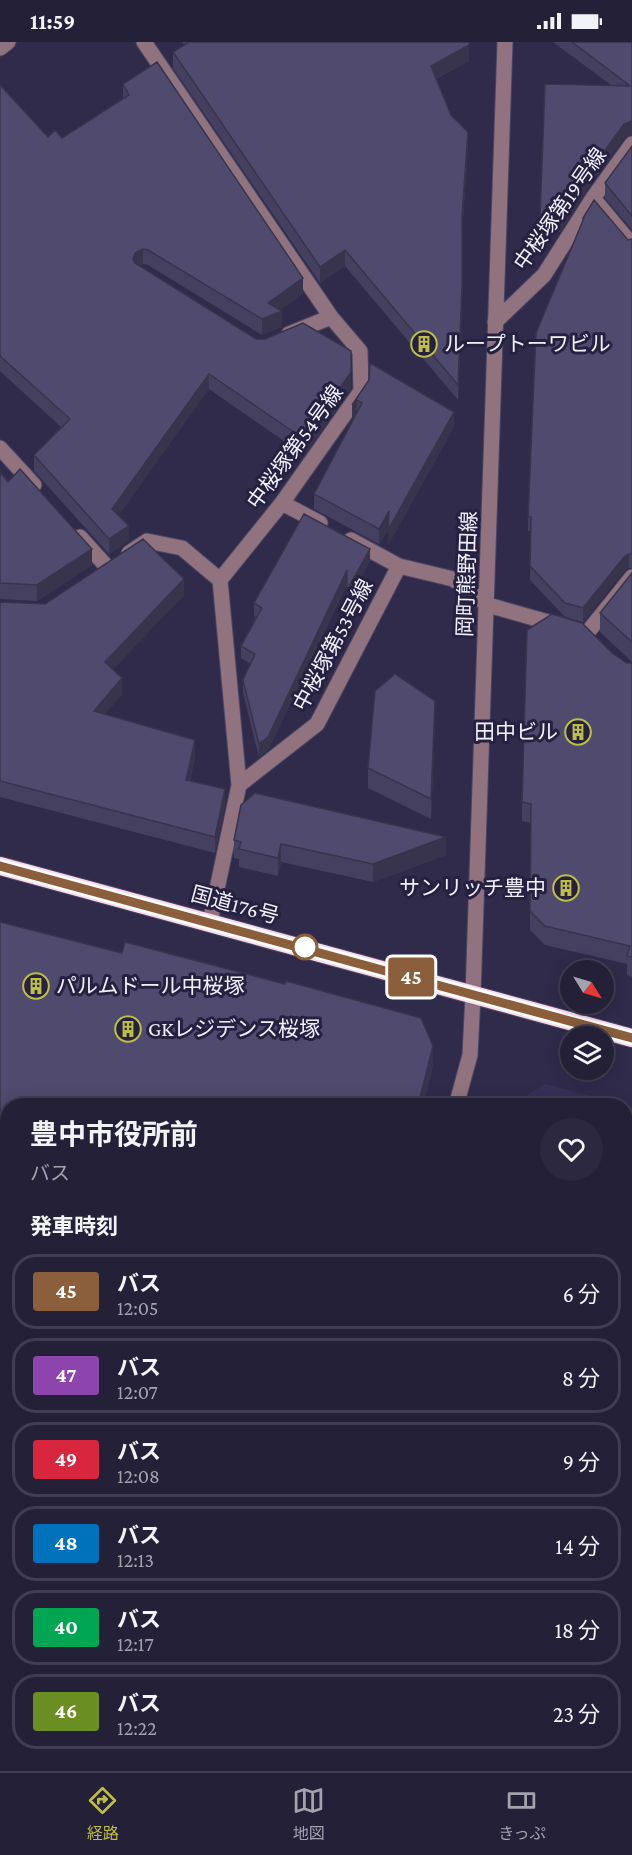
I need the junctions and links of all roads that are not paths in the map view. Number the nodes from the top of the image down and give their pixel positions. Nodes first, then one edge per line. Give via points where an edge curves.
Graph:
1 (8, 42) edge
2 (144, 42) edge
3 (505, 42) edge
4 (0, 48) edge
5 (632, 144) edge
6 (593, 198) junction
7 (632, 245) edge
8 (331, 317) junction
9 (495, 322) junction
10 (271, 342) edge
11 (0, 448) edge
12 (46, 499) edge
13 (282, 503) junction
14 (69, 525) edge
15 (399, 566) junction
16 (632, 577) edge
17 (220, 580) junction
18 (488, 605) junction
19 (239, 785) junction
20 (0, 866) edge
21 (210, 922) junction
22 (473, 995) junction
23 (632, 1038) edge
24 (458, 1098) edge

1 - 4 street
2 - 8 street, 中桜塚第54号線
3 - 9 street, 岡町熊野田線
5 - 6 street, 中桜塚第19号線
6 - 7 street
6 - 9 street, 中桜塚第19号線 via 544,275
8 - 10 street
8 - 13 street, 中桜塚第54号線 via 360,351 361,391
9 - 18 street, 岡町熊野田線
11 - 12 street
13 - 15 street, 中桜塚第53号線
13 - 17 street, 中桜塚第54号線
14 - 17 street via 103,571 147,541 182,548
15 - 18 street, 中桜塚第53号線 via 453,579
15 - 19 street, 中桜塚第53号線 via 317,724
16 - 18 street via 591,637
17 - 19 street
18 - 22 street, 岡町熊野田線
19 - 21 street
20 - 21 highway, 国道176号
21 - 22 highway, 国道176号
22 - 23 highway, 国道176号
22 - 24 street, 岡町熊野田線 via 470,1055

